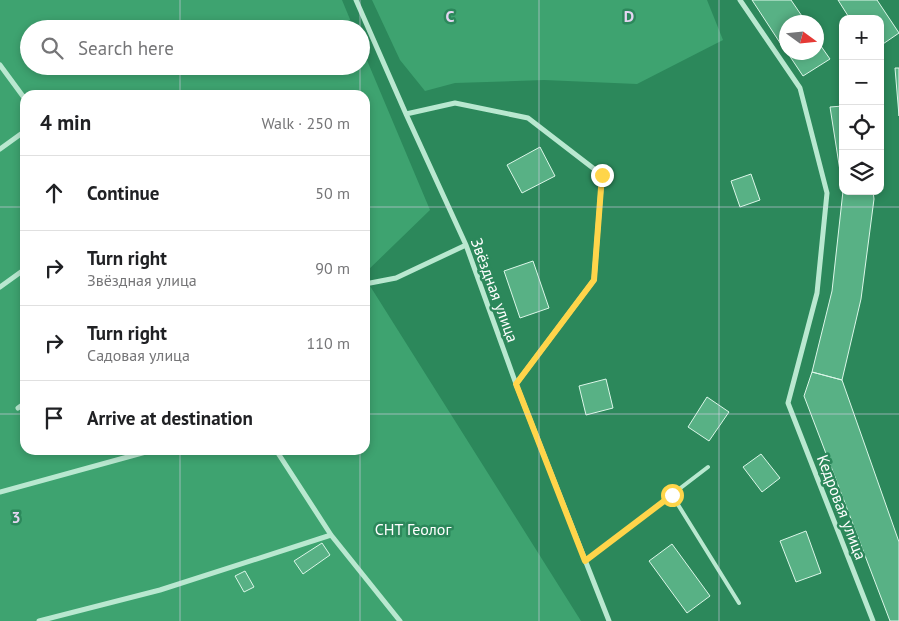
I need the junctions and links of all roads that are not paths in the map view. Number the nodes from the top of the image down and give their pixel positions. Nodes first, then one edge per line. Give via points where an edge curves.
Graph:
1 (356, 0) edge
2 (740, 0) edge
3 (365, 20) edge
4 (370, 32) edge
5 (0, 65) edge
6 (20, 92) edge
7 (406, 114) junction
8 (20, 135) edge
9 (0, 149) edge
10 (466, 245) junction
11 (20, 273) edge
12 (370, 283) edge
13 (0, 287) edge
14 (516, 384) junction
15 (135, 455) edge
16 (279, 455) edge
17 (708, 468) dead end
18 (0, 492) edge
19 (672, 495) junction
20 (331, 535) junction
21 (585, 561) junction
22 (739, 603) dead end
23 (39, 621) edge
24 (400, 621) edge
25 (609, 621) edge
26 (873, 621) edge

1 - 3 street, Звёздная улица
2 - 26 street, Кедровая улица via 800,88 827,193 817,292 788,403
4 - 7 street, Звёздная улица
5 - 6 street
7 - 10 street, Звёздная улица
7 - 14 street via 455,103 528,118 602,175 594,280
8 - 9 street
10 - 12 street via 396,278
10 - 14 street, Звёздная улица
11 - 13 street
14 - 21 street, Звёздная улица
15 - 18 street
16 - 20 street
17 - 19 lane
19 - 21 lane
19 - 22 lane
20 - 23 street via 160,590
20 - 24 street
21 - 25 street, Звёздная улица

